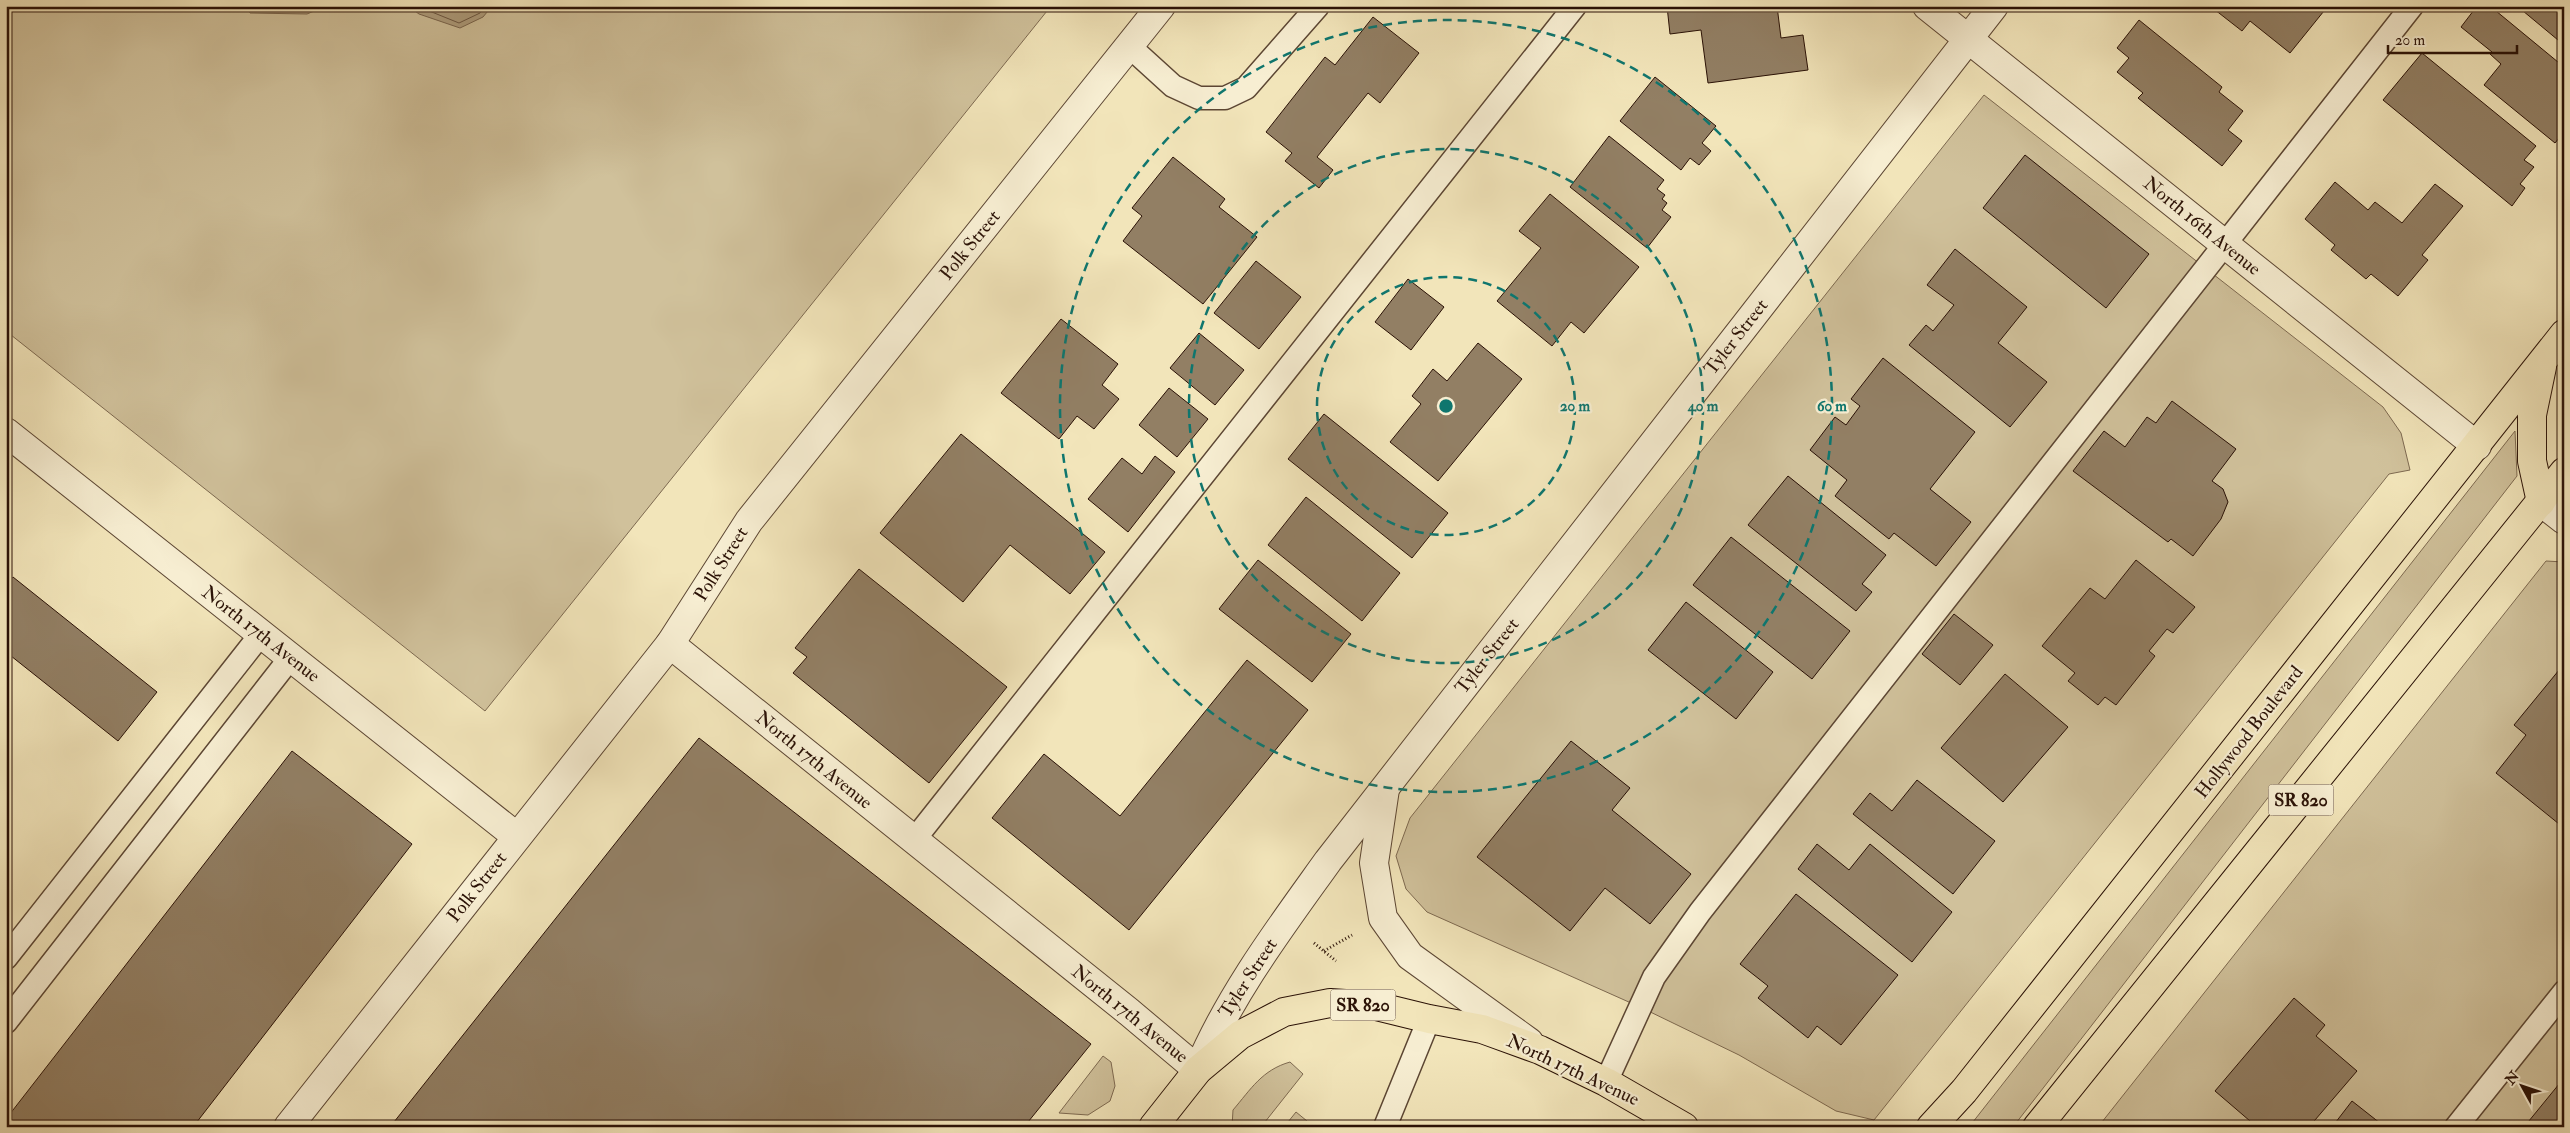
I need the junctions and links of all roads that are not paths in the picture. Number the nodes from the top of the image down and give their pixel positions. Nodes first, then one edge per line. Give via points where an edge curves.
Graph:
1 (1161, 6) edge
2 (1318, 6) edge
3 (1575, 6) edge
4 (1927, 6) edge
5 (1994, 6) edge
6 (2412, 6) edge
7 (1969, 38) junction
8 (1129, 46) junction
9 (2224, 244) junction
10 (2564, 334) edge
11 (2544, 358) junction
12 (7, 434) edge
13 (2476, 446) junction
14 (2564, 472) edge
15 (2541, 502) junction
16 (2564, 520) edge
17 (262, 634) junction
18 (670, 644) junction
19 (291, 657) junction
20 (1386, 785) junction
21 (516, 836) junction
22 (914, 840) junction
23 (6, 958) edge
24 (2564, 992) edge
25 (1428, 1020) junction
26 (6, 1022) edge
27 (1540, 1050) junction
28 (1198, 1070) junction
29 (1606, 1082) junction
30 (288, 1127) edge
31 (1153, 1127) edge
32 (1385, 1127) edge
33 (1684, 1127) edge
34 (1931, 1127) edge
35 (2037, 1127) edge
36 (2456, 1127) edge

1 - 8 street, Polk Street
2 - 8 lane via 1246,88 1225,98 1199,98 1173,86
3 - 22 lane
4 - 7 street, North 16th Avenue
5 - 7 street, Tyler Street
6 - 9 lane
7 - 9 street, North 16th Avenue
7 - 20 street, Tyler Street
8 - 18 street, Polk Street via 749,520
9 - 13 street, North 16th Avenue
9 - 29 lane via 1700,912 1654,977
10 - 11 main road, Hollywood Boulevard
11 - 13 main road, Hollywood Boulevard
11 - 15 main road via 2532,415 2532,461
12 - 17 street, North 17th Avenue
13 - 34 main road, Hollywood Boulevard via 1964,1091
14 - 15 main road, SR 820
15 - 16 street
15 - 35 main road, SR 820
17 - 19 street, North 17th Avenue
17 - 23 lane
18 - 21 street, Polk Street
18 - 22 street, North 17th Avenue
19 - 21 street, North 17th Avenue
19 - 26 lane
20 - 27 street, Tyler Street via 1374,863 1382,918 1410,956
20 - 28 street, Tyler Street via 1261,955 1215,1030
21 - 30 street, Polk Street
22 - 28 street, North 17th Avenue
24 - 36 lane
25 - 27 main road, North 17th Avenue / SR 820 via 1482,1029
25 - 28 main road, North 17th Avenue / SR 820 via 1376,1006 1330,1003 1284,1012 1240,1036
25 - 32 lane
27 - 29 main road, North 17th Avenue / SR 820
28 - 31 main road, Tyler Street / SR 820
29 - 33 main road, North 17th Avenue / SR 820

